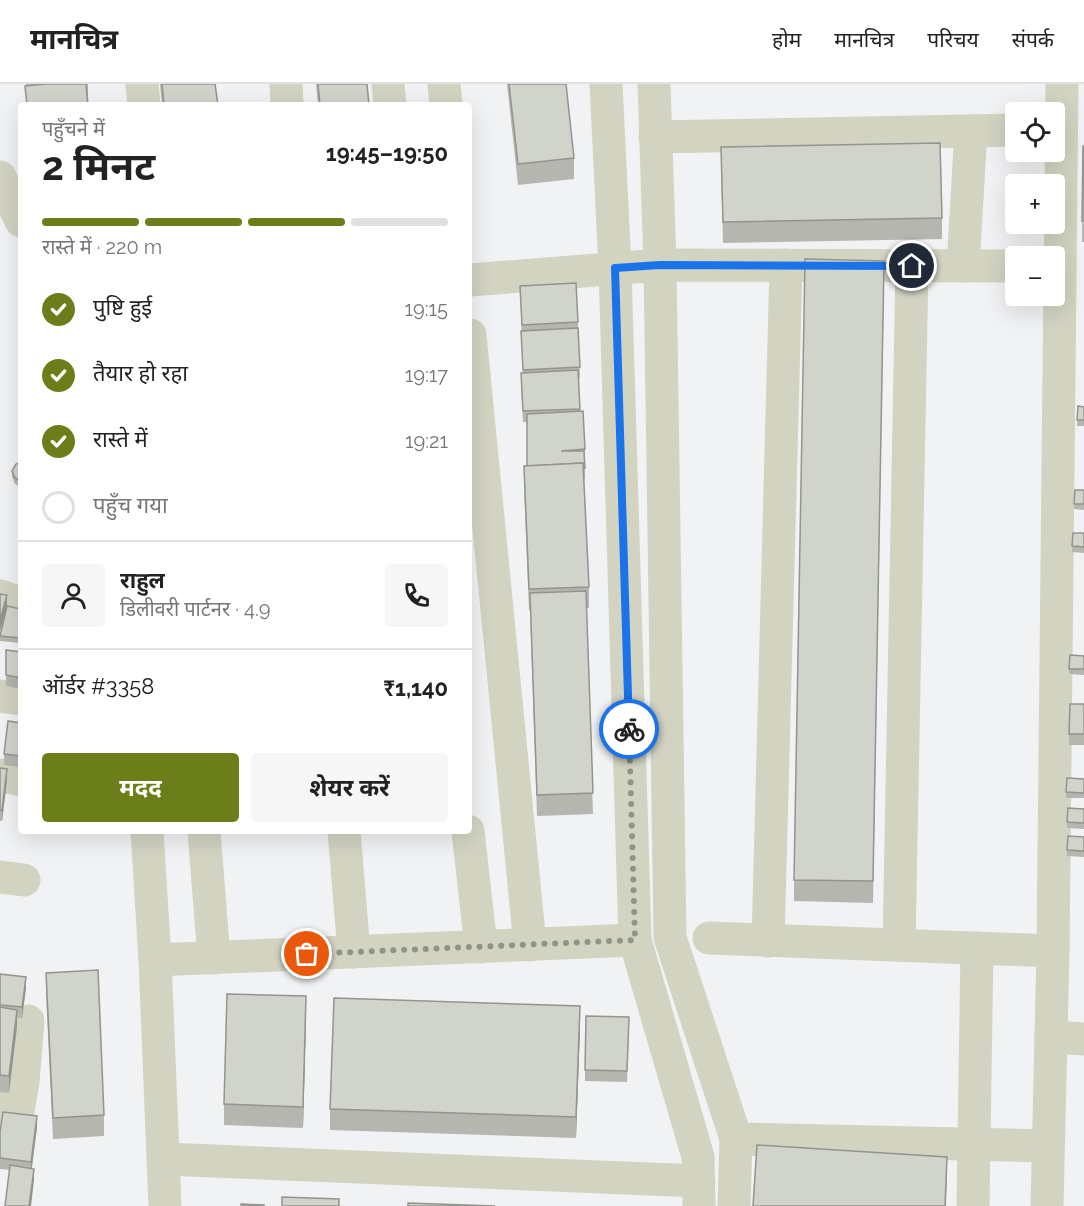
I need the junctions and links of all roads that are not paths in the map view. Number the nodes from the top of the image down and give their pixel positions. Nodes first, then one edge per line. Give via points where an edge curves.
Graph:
1 (142, 84) edge
2 (286, 84) edge
3 (388, 84) edge
4 (444, 84) edge
5 (606, 84) edge
6 (654, 84) edge
7 (1062, 84) edge
8 (144, 102) edge
9 (287, 102) edge
10 (390, 102) edge
11 (446, 102) edge
12 (1067, 129) edge
13 (1005, 130) edge
14 (971, 131) junction
15 (655, 137) junction
16 (0, 177) edge
17 (18, 215) edge
18 (660, 265) junction
19 (786, 265) junction
20 (912, 266) junction
21 (963, 266) junction
22 (1005, 267) edge
23 (1066, 267) edge
24 (615, 268) junction
25 (472, 280) edge
26 (472, 355) edge
27 (1071, 366) edge
28 (0, 696) edge
29 (18, 699) edge
30 (0, 775) edge
31 (18, 779) edge
32 (147, 834) edge
33 (204, 834) edge
34 (344, 834) edge
35 (468, 834) edge
36 (709, 938) dead end
37 (635, 940) junction
38 (768, 941) junction
39 (530, 945) junction
40 (899, 945) junction
41 (481, 947) junction
42 (977, 948) junction
43 (1053, 951) junction
44 (354, 952) junction
45 (214, 958) junction
46 (155, 960) junction
47 (27, 1021) dead end
48 (1051, 1037) junction
49 (1084, 1039) edge
50 (0, 1108) edge
51 (736, 1139) junction
52 (974, 1144) junction
53 (1048, 1146) junction
54 (164, 1159) junction
55 (699, 1194) edge
56 (165, 1206) edge
57 (734, 1206) edge
58 (973, 1206) edge
59 (1047, 1206) edge

1 - 8 street
2 - 9 street
3 - 10 street
4 - 11 street
5 - 24 street
6 - 15 street
7 - 12 street
12 - 23 street
13 - 14 street
14 - 15 street
14 - 21 street
15 - 18 street
16 - 17 street
18 - 19 street
18 - 24 street
18 - 51 street via 670,937
19 - 20 street
19 - 38 street
20 - 21 street
20 - 40 street
21 - 22 street
23 - 27 street
24 - 25 street
24 - 37 street
26 - 39 street
27 - 43 street
28 - 29 street
30 - 31 street
32 - 46 street
33 - 45 street
34 - 44 street
35 - 41 street
36 - 38 street
37 - 39 street
37 - 55 street via 699,1157
38 - 40 street
39 - 41 street
40 - 42 street
41 - 44 street
42 - 43 street
42 - 52 street
43 - 48 street
44 - 45 street
45 - 46 street
46 - 54 street
47 - 50 street via 18,1111
48 - 49 street
48 - 53 street
51 - 52 street
51 - 57 street
52 - 53 street
52 - 58 street
53 - 59 street
54 - 55 street
54 - 56 street

